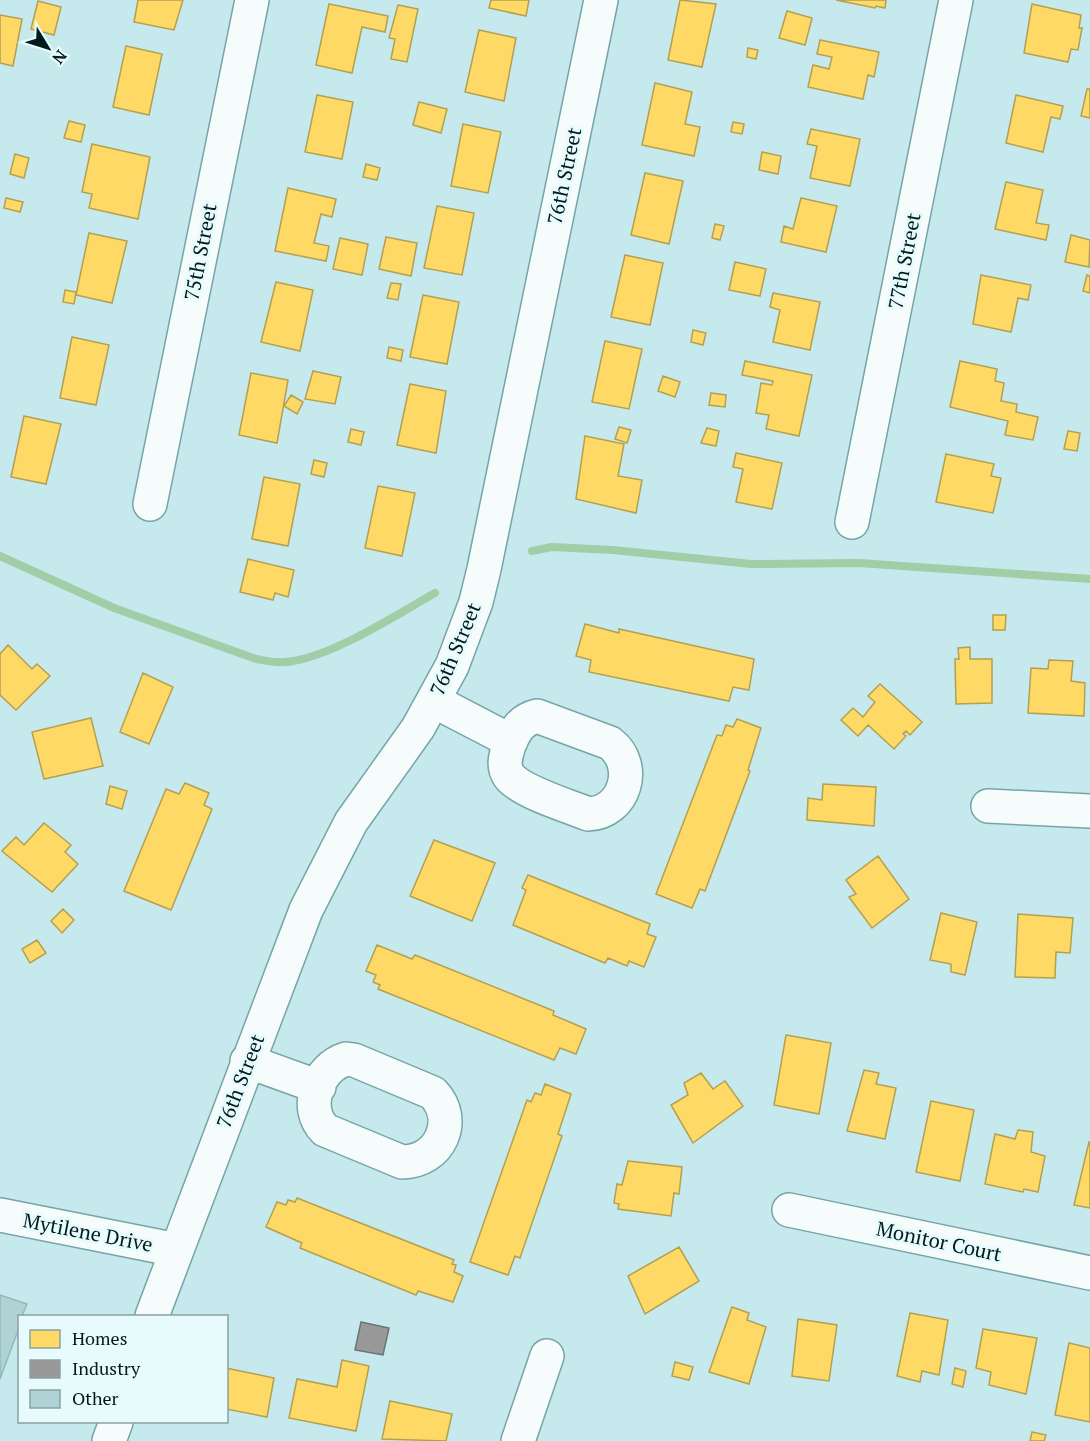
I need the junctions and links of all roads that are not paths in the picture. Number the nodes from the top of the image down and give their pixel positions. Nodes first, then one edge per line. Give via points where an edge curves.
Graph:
1 (252, 0) edge
2 (601, 0) edge
3 (956, 0) edge
4 (150, 504) dead end
5 (852, 522) dead end
6 (434, 701) junction
7 (510, 741) dead end
8 (988, 806) dead end
9 (1090, 811) edge
10 (247, 1061) junction
11 (319, 1087) dead end
12 (789, 1210) dead end
13 (0, 1215) edge
14 (177, 1250) junction
15 (1090, 1272) edge
16 (153, 1315) edge
17 (547, 1356) dead end
18 (116, 1423) edge
19 (109, 1441) edge
20 (518, 1441) edge

1 - 4 street, 75th Street
2 - 6 street, 76th Street via 476,602
3 - 5 street, 77th Street
6 - 7 street
6 - 10 street, 76th Street via 370,792 324,870
8 - 9 street
10 - 11 street
10 - 14 street, 76th Street
12 - 15 street, Monitor Court
13 - 14 street, Mytilene Drive
14 - 16 street, 76th Street
17 - 20 street
18 - 19 street

